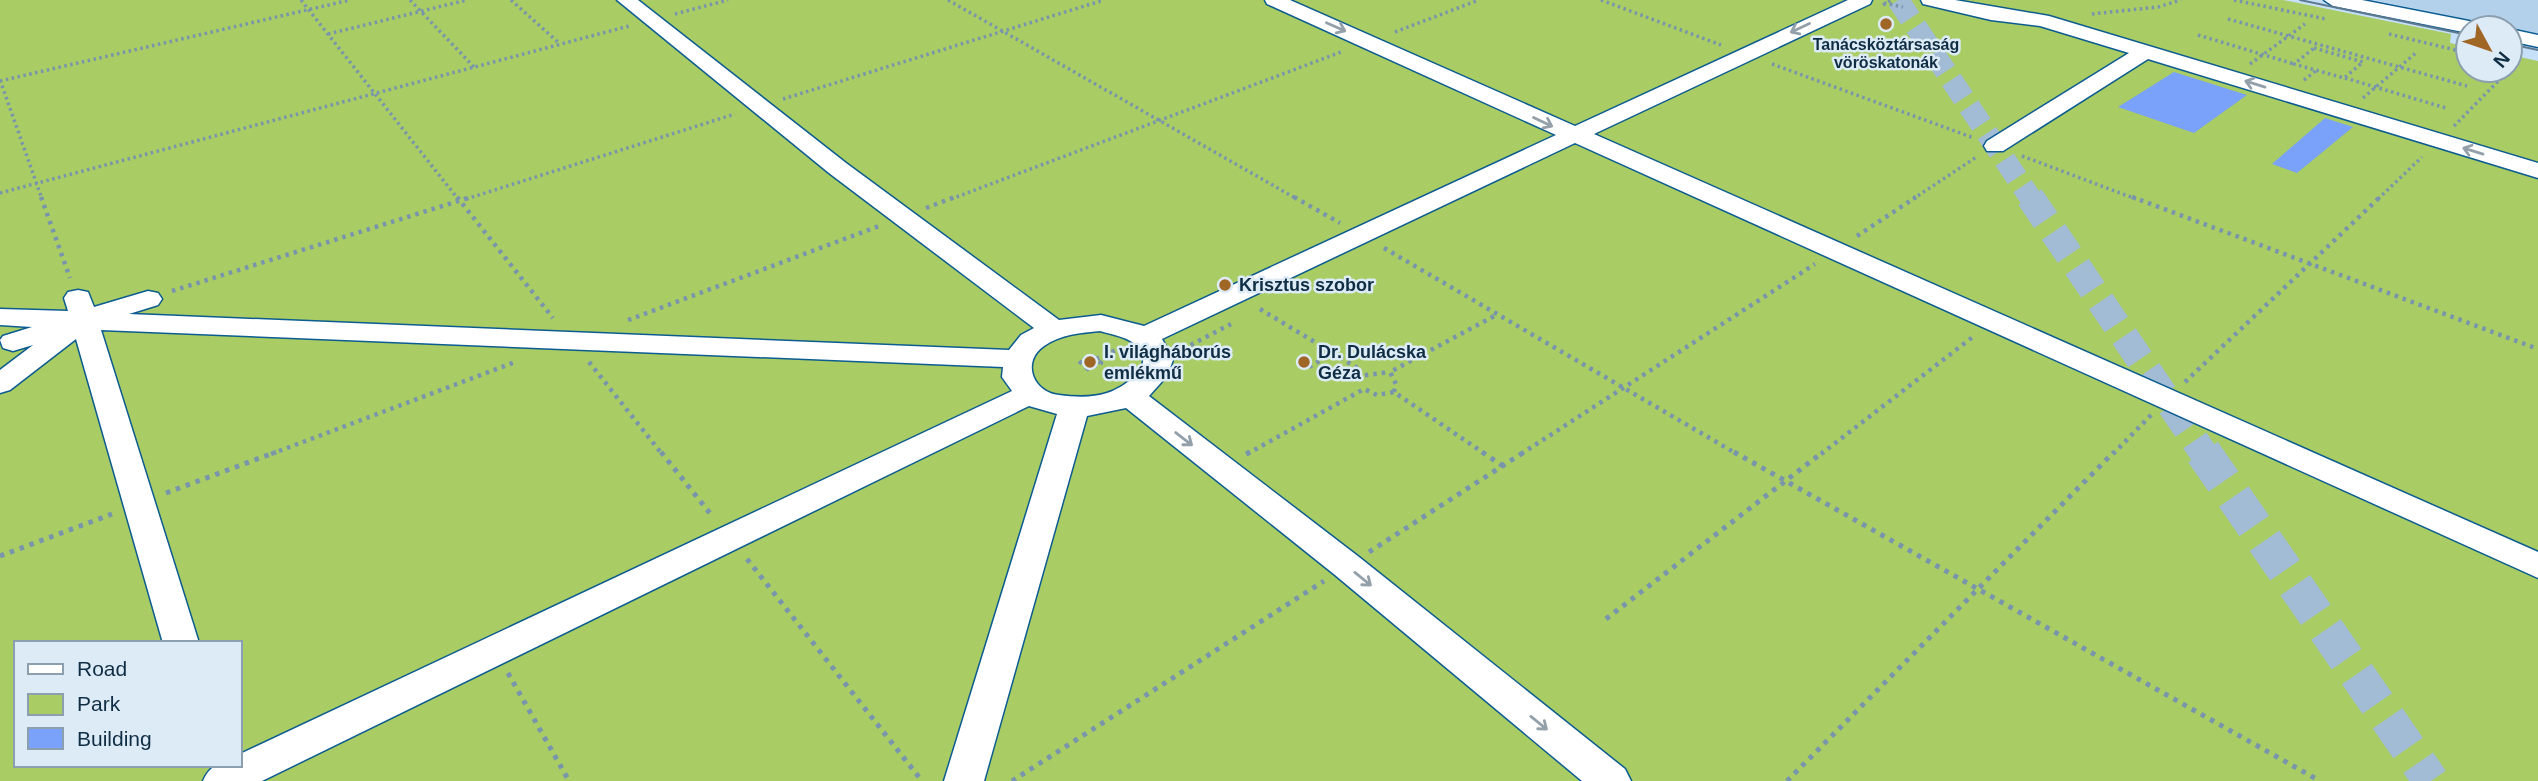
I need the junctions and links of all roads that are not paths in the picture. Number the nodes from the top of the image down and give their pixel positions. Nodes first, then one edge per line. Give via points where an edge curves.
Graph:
1 (626, 0) edge
2 (1274, 0) edge
3 (1863, 0) edge
4 (1930, 0) edge
5 (2333, 0) edge
6 (2454, 24) edge
7 (2146, 51) junction
8 (1574, 136) junction
9 (1995, 145) road end
10 (2538, 171) edge
11 (148, 299) road end
12 (80, 309) junction
13 (0, 317) edge
14 (1054, 330) junction
15 (13, 342) dead end
16 (1132, 342) junction
17 (1018, 359) junction
18 (0, 384) edge
19 (1030, 394) junction
20 (1130, 396) junction
21 (1074, 408) junction
22 (2538, 566) edge
23 (180, 641) edge
24 (224, 781) edge
25 (964, 781) edge
26 (1611, 781) edge

1 - 14 street via 900,218
2 -> 8 street
3 -> 8 street
4 - 7 street via 2042,20
5 - 6 street
7 - 9 street
10 -> 7 street
8 - 16 street
8 - 22 street
11 - 12 street
12 - 13 street
12 - 15 street
12 - 17 street via 572,341
12 - 18 street
12 - 23 street
14 - 16 street via 1079,324 1124,326
14 - 17 street via 1032,342
16 - 20 street via 1157,351 1158,367 1150,382
17 - 19 street via 1017,377
19 - 21 street
19 - 24 street
20 - 21 street via 1104,406
20 -> 26 street
21 - 25 street

